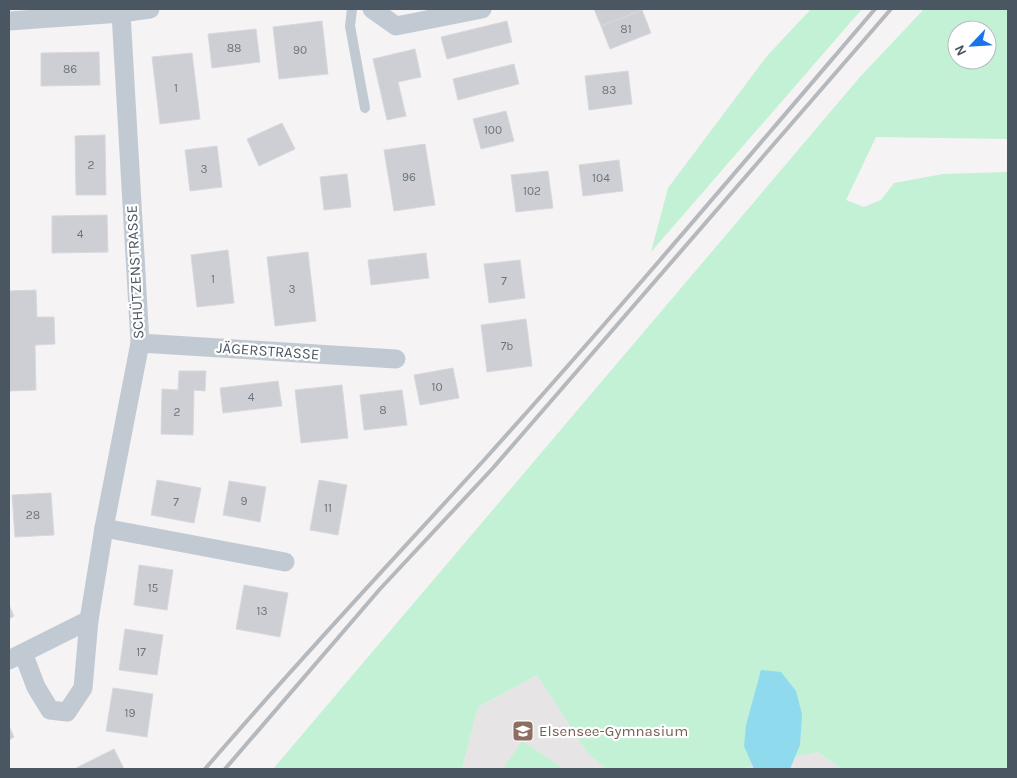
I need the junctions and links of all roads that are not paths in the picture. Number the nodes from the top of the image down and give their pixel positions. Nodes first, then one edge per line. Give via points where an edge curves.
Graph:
1 (150, 9) edge
2 (352, 9) edge
3 (372, 9) edge
4 (482, 9) edge
5 (121, 13) junction
6 (9, 21) edge
7 (365, 108) dead end
8 (140, 343) junction
9 (396, 359) dead end
10 (104, 528) junction
11 (285, 562) dead end
12 (89, 620) junction
13 (16, 657) edge

1 - 5 street
2 - 7 lane via 350,26
3 - 4 street via 396,26
5 - 6 street
5 - 8 street, SCHÜTZENSTRASSE
8 - 9 street, JÄGERSTRASSE
8 - 10 street, SCHÜTZENSTRASSE
10 - 11 street
10 - 12 street, SCHÜTZENSTRASSE
12 - 13 street, SCHÜTZENSTRASSE
12 - 13 street, SCHÜTZENSTRASSE via 83,688 67,712 50,710

